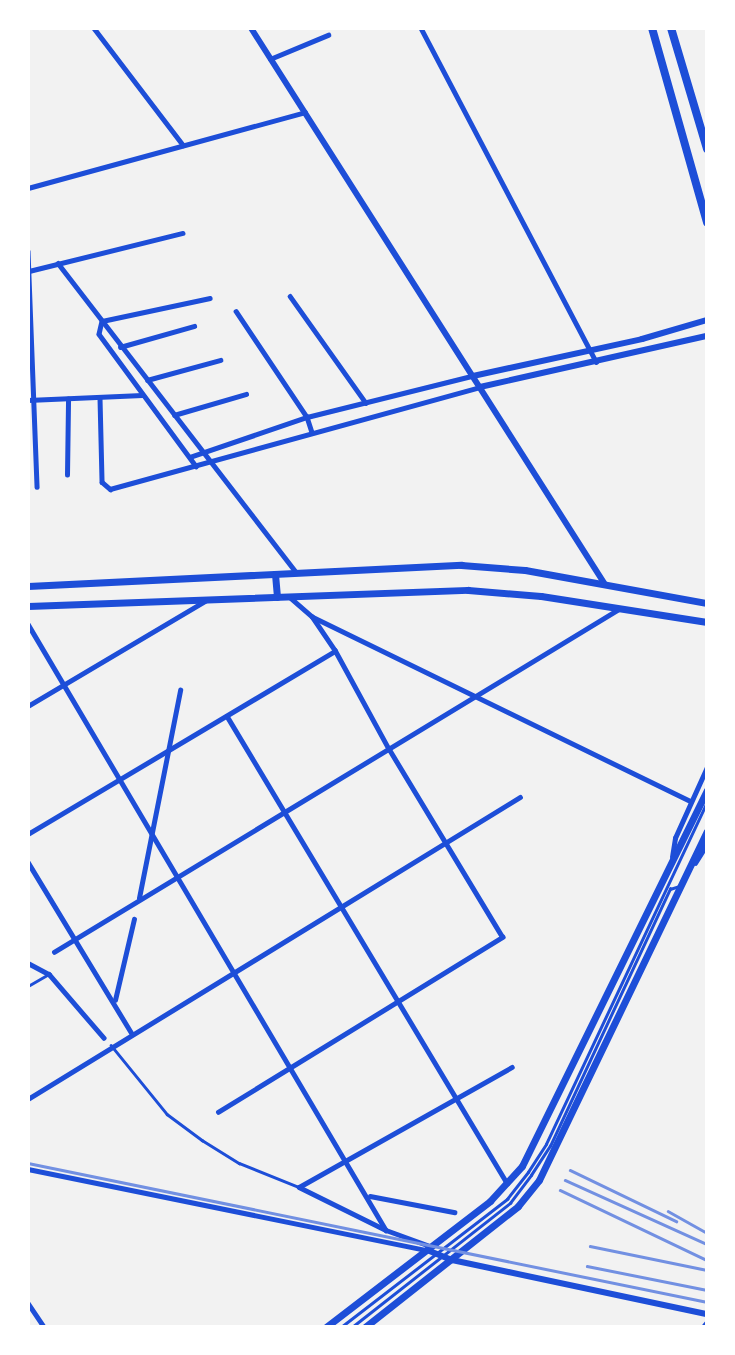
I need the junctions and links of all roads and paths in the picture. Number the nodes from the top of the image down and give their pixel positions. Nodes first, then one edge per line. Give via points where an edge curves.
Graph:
1 (94, 28) edge
2 (251, 28) edge
3 (421, 28) edge
4 (652, 28) edge
5 (671, 28) edge
6 (328, 35) dead end
7 (270, 59) junction
8 (304, 112) junction
9 (183, 145) junction
10 (707, 149) edge
11 (28, 187) edge
12 (707, 222) edge
13 (182, 233) dead end
14 (28, 251) edge
15 (58, 263) junction
16 (29, 271) edge
17 (290, 296) dead end
18 (210, 298) dead end
19 (236, 311) dead end
20 (707, 320) edge
21 (102, 321) junction
22 (194, 326) dead end
23 (707, 336) edge
24 (120, 347) junction
25 (589, 350) junction
26 (220, 360) dead end
27 (597, 363) junction
28 (473, 376) junction
29 (147, 380) junction
30 (480, 387) junction
31 (246, 394) dead end
32 (143, 395) junction
33 (100, 398) junction
34 (68, 399) junction
35 (31, 400) edge
36 (366, 403) junction
37 (174, 415) junction
38 (307, 417) junction
39 (312, 432) junction
40 (202, 451) junction
41 (190, 457) junction
42 (212, 462) junction
43 (196, 466) junction
44 (67, 475) dead end
45 (37, 487) dead end
46 (297, 573) junction
47 (275, 574) junction
48 (604, 583) junction
49 (28, 586) edge
50 (288, 596) junction
51 (277, 597) junction
52 (209, 598) junction
53 (707, 603) edge
54 (28, 606) edge
55 (620, 608) junction
56 (312, 617) junction
57 (707, 622) edge
58 (28, 624) edge
59 (335, 652) junction
60 (65, 684) junction
61 (180, 690) dead end
62 (476, 696) junction
63 (28, 706) edge
64 (227, 716) junction
65 (169, 750) junction
66 (389, 750) junction
67 (707, 767) edge
68 (121, 779) junction
69 (707, 790) edge
70 (520, 797) dead end
71 (691, 800) junction
72 (707, 802) edge
73 (284, 813) junction
74 (707, 831) edge
75 (28, 834) edge
76 (153, 834) junction
77 (446, 842) junction
78 (707, 844) edge
79 (672, 859) junction
80 (28, 862) edge
81 (179, 874) junction
82 (681, 885) junction
83 (139, 898) junction
84 (340, 906) junction
85 (134, 919) dead end
86 (75, 939) junction
87 (54, 952) dead end
88 (28, 963) edge
89 (234, 971) junction
90 (49, 974) junction
91 (28, 986) edge
92 (114, 1001) junction
93 (397, 1002) junction
94 (131, 1032) junction
95 (104, 1038) dead end
96 (111, 1045) junction
97 (290, 1066) junction
98 (512, 1067) dead end
99 (28, 1099) edge
100 (455, 1099) junction
101 (218, 1112) dead end
102 (346, 1160) junction
103 (28, 1169) edge
104 (507, 1183) junction
105 (299, 1187) junction
106 (369, 1196) junction
107 (454, 1212) dead end
108 (386, 1230) junction
109 (429, 1248) junction
110 (445, 1257) junction
111 (28, 1303) edge
112 (707, 1314) edge
113 (707, 1322) edge
114 (44, 1327) edge
115 (327, 1327) edge
116 (341, 1327) edge
117 (352, 1327) edge
118 (365, 1327) edge
119 (704, 1327) edge

1 - 9 street
2 - 7 street
3 - 25 street
4 - 12 main road
5 - 10 main road
6 - 7 street
7 - 8 street
8 - 9 street
8 - 28 street
9 - 11 street
13 - 15 street
14 - 16 street
15 - 16 street
15 - 21 street
16 - 35 street
17 - 36 street
18 - 21 street
19 - 38 street
20 - 25 street
21 - 24 street
21 - 32 street via 99,334
22 - 24 street
23 - 27 street
24 - 29 street
25 - 27 street
25 - 28 street
26 - 29 street
27 - 30 street
28 - 30 street
28 - 36 street
29 - 37 street
30 - 39 street
30 - 48 street
31 - 37 street
32 - 33 street
32 - 41 street
33 - 34 street
33 - 43 street via 106,487
34 - 35 street
34 - 44 street
35 - 45 street
36 - 38 street
37 - 40 street
38 - 39 street
38 - 40 street
39 - 42 street
40 - 41 street
40 - 42 street
41 - 43 street
42 - 43 street
42 - 46 street
46 - 47 main road
46 - 48 main road via 461,565
47 - 49 main road
47 - 51 main road
48 - 53 main road
50 - 51 main road
50 - 55 main road via 468,590
50 - 56 street
51 - 52 main road
52 - 54 main road
52 - 60 street
55 - 57 main road
55 - 62 street
56 - 59 street
56 - 62 street
58 - 60 street
59 - 64 street
59 - 66 street
60 - 63 street
60 - 68 street
61 - 65 street
62 - 66 street
62 - 71 street
64 - 65 street
64 - 73 street
65 - 68 street
65 - 76 street
66 - 73 street
66 - 77 street
67 - 71 street
68 - 75 street
68 - 76 street
69 - 79 main road
70 - 77 street
71 - 79 street via 675,838
72 - 110 lane via 546,1144 507,1199
73 - 81 street
73 - 84 street
74 - 82 main road
76 - 81 street
76 - 83 street
77 - 84 street
77 - 93 street via 502,937
78 - 82 street
79 - 104 main road via 547,1123
80 - 86 street
81 - 83 street
81 - 89 street
82 - 110 main road via 555,1154 518,1206
83 - 86 street
84 - 89 street
84 - 93 street
85 - 92 street
86 - 87 street
86 - 92 street
88 - 90 street
89 - 94 street
89 - 97 street
90 - 91 lane
90 - 95 street
92 - 94 street
93 - 97 street
93 - 100 street
94 - 96 street
96 - 99 street
96 - 105 lane via 167,1114 239,1163
97 - 101 street
97 - 102 street
98 - 100 street
100 - 102 street
100 - 104 street
102 - 105 street
102 - 106 street
103 - 109 street
104 - 109 main road
105 - 108 street
106 - 107 street
106 - 108 street
108 - 109 street
109 - 110 street
109 - 115 main road
110 - 112 street
110 - 116 lane
110 - 117 lane
110 - 118 main road
111 - 114 street
113 - 119 street

